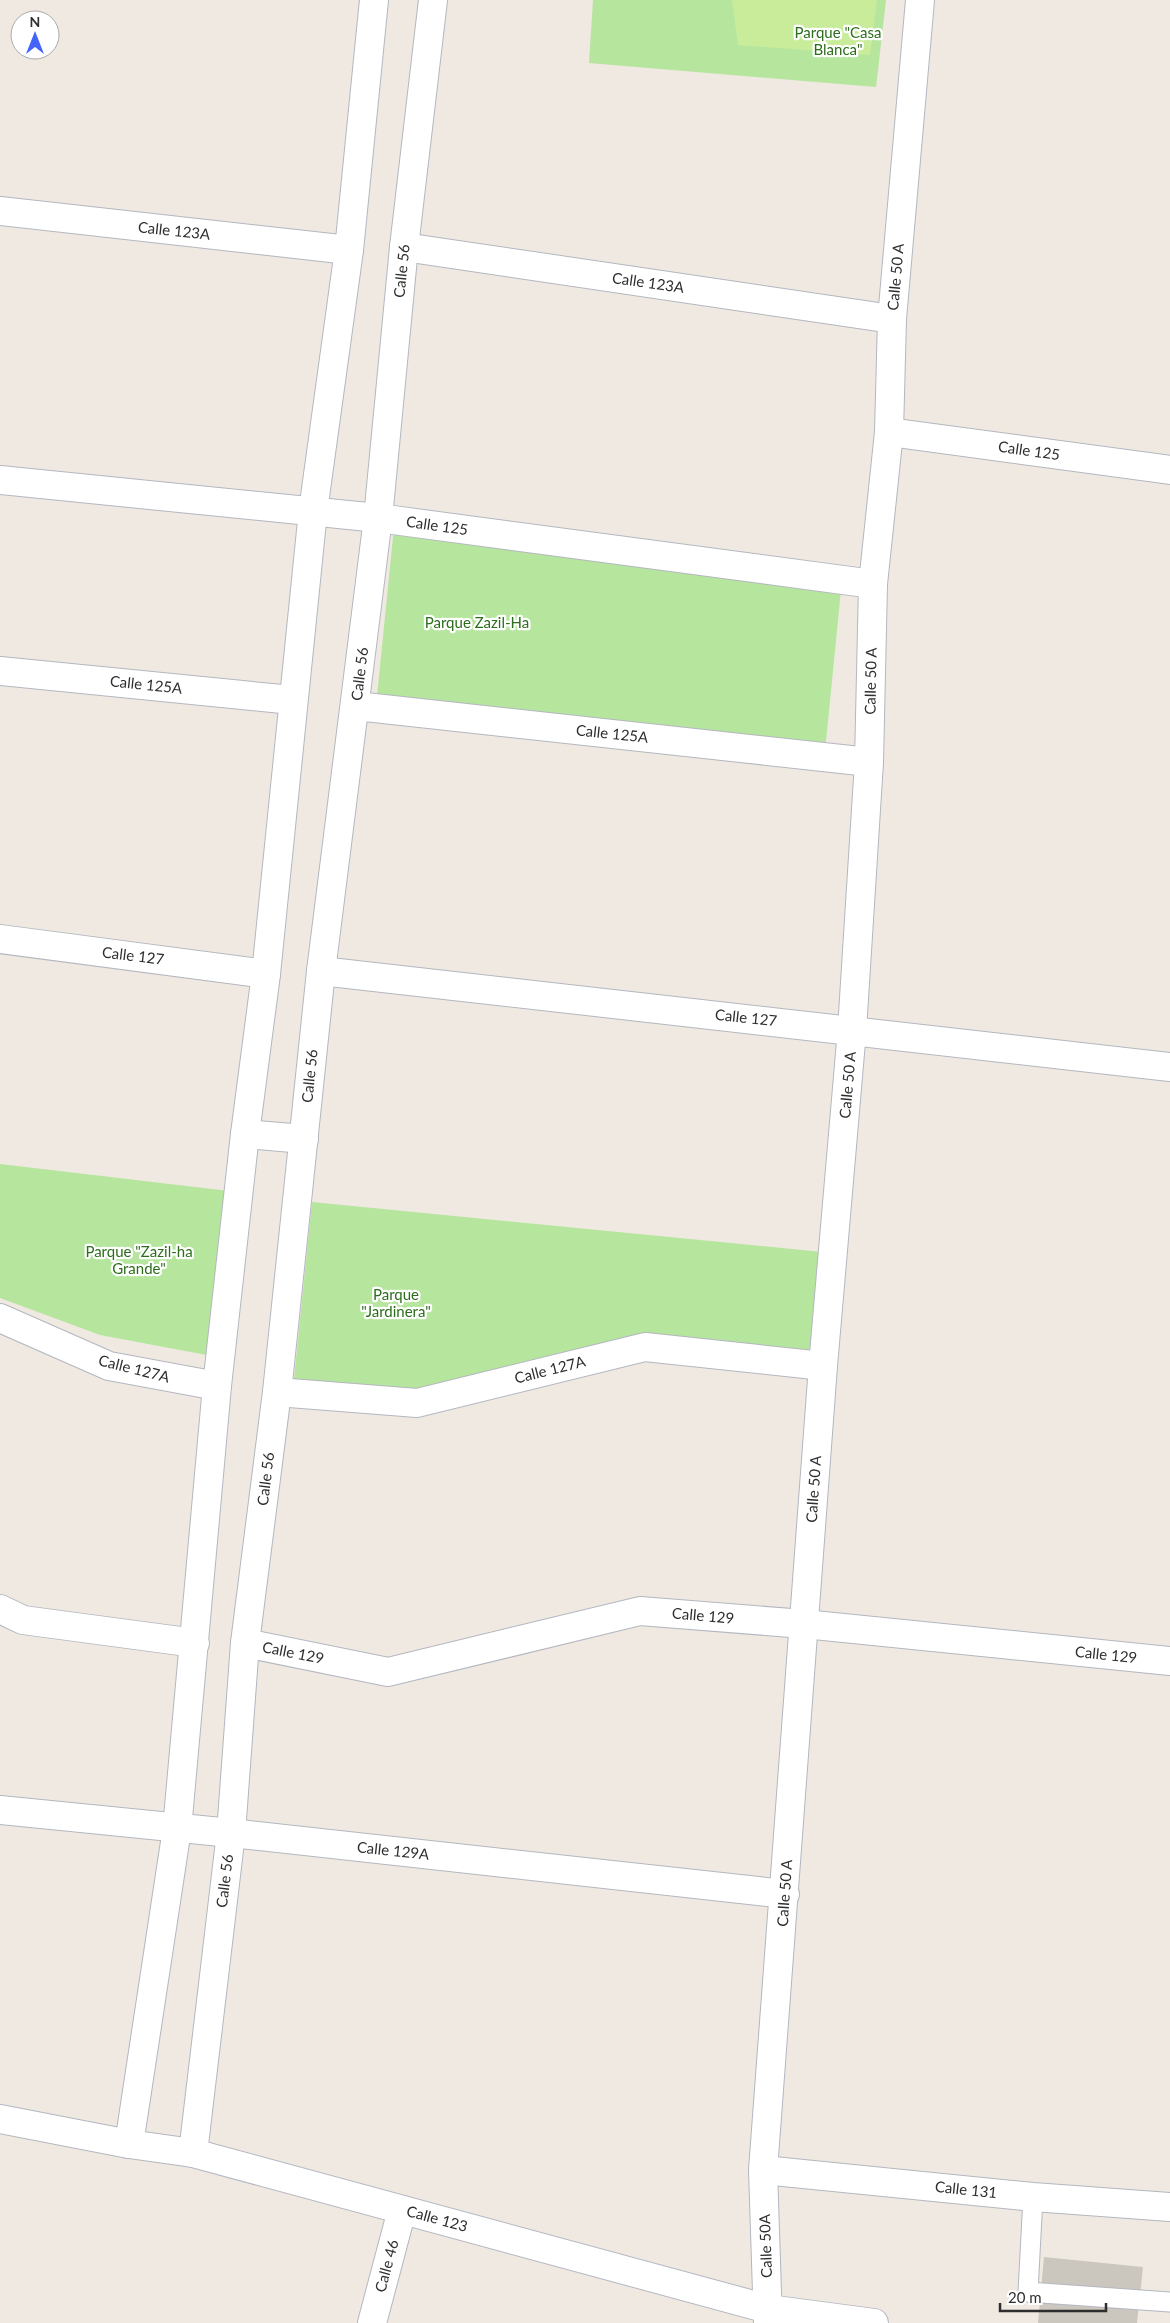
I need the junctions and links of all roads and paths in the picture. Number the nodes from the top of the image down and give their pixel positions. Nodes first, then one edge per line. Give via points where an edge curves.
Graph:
1 (374, 0) edge
2 (433, 0) edge
3 (920, 0) edge
4 (0, 211) edge
5 (404, 247) junction
6 (349, 250) junction
7 (892, 319) junction
8 (889, 432) junction
9 (1170, 470) edge
10 (0, 480) edge
11 (313, 511) junction
12 (378, 518) junction
13 (873, 584) junction
14 (0, 671) edge
15 (292, 700) junction
16 (356, 706) junction
17 (869, 762) junction
18 (0, 939) edge
19 (321, 971) junction
20 (266, 974) junction
21 (852, 1030) junction
22 (1170, 1067) edge
23 (245, 1134) junction
24 (304, 1139) junction
25 (0, 1318) edge
26 (824, 1366) junction
27 (217, 1386) junction
28 (277, 1392) junction
29 (0, 1609) edge
30 (804, 1624) junction
31 (194, 1643) junction
32 (245, 1643) junction
33 (1170, 1661) edge
34 (0, 1810) edge
35 (177, 1829) junction
36 (231, 1833) junction
37 (785, 1894) junction
38 (0, 2120) edge
39 (129, 2144) junction
40 (193, 2153) junction
41 (763, 2170) junction
42 (1033, 2197) junction
43 (1170, 2207) edge
44 (402, 2210) junction
45 (1170, 2302) edge
46 (768, 2316) edge
47 (372, 2323) edge
48 (874, 2323) edge

1 - 6 street
2 - 5 street, Calle 56
3 - 7 street, Calle 50 A
4 - 6 street, Calle 123A
5 - 7 street, Calle 123A
5 - 12 street, Calle 56
6 - 11 street
7 - 8 street, Calle 50 A
8 - 9 street, Calle 125
8 - 13 street, Calle 50 A
10 - 11 street, Calle 125
11 - 12 street, Calle 125
11 - 15 street
12 - 13 street, Calle 125
12 - 16 street, Calle 56
13 - 17 street, Calle 50 A
14 - 15 street, Calle 125A
15 - 20 street
16 - 17 street, Calle 125A
16 - 19 street, Calle 56
17 - 21 street, Calle 50 A
18 - 20 street, Calle 127
19 - 21 street, Calle 127
19 - 24 street, Calle 56
20 - 23 street
21 - 22 street, Calle 127
21 - 26 street, Calle 50 A
23 - 24 street
23 - 27 street
24 - 28 street, Calle 56
25 - 27 street, Calle 127A via 109,1366
26 - 28 street, Calle 127A via 644,1347 417,1403
26 - 30 street, Calle 50 A
27 - 31 street
28 - 32 street, Calle 56
29 - 31 street via 23,1620
30 - 32 street, Calle 129 via 640,1611 388,1672
30 - 33 street, Calle 129
30 - 37 street, Calle 50 A
31 - 35 street
32 - 36 street, Calle 56
34 - 35 street, Calle 129A
35 - 36 street, Calle 129A
35 - 39 street
36 - 37 street, Calle 129A
36 - 40 street, Calle 56
37 - 41 street, Calle 50 A
38 - 39 street, Calle 123
39 - 40 street, Calle 123
40 - 44 street, Calle 123
41 - 42 street, Calle 131
41 - 46 street, Calle 50A
42 - 43 street, Calle 131
42 - 45 lane via 1028,2292
44 - 46 street, Calle 123
44 - 47 street, Calle 46
46 - 48 street, Calle 123

